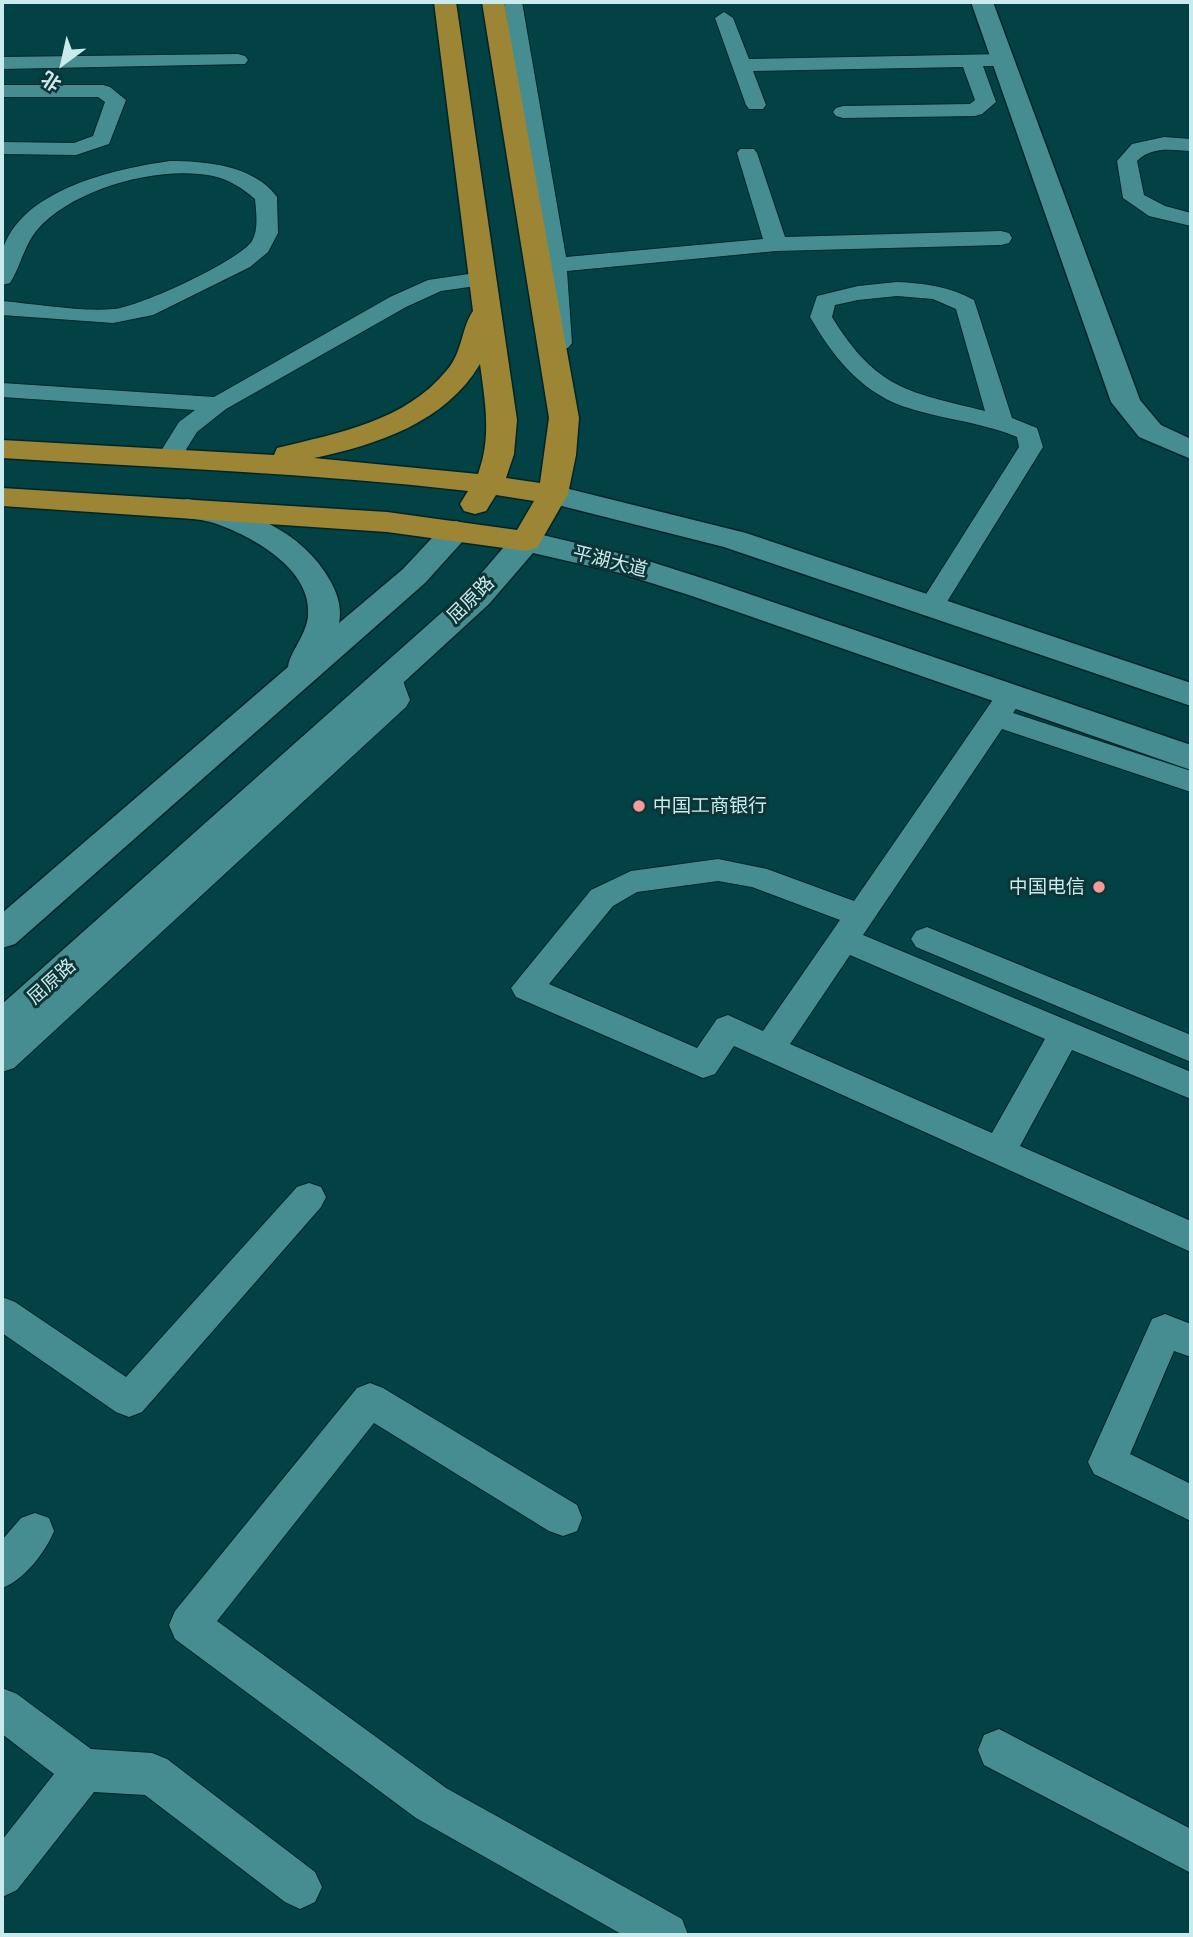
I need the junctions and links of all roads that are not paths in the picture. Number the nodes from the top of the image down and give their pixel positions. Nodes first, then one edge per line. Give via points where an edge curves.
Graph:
1 (445, 2) edge
2 (493, 2) edge
3 (513, 2) edge
4 (982, 2) edge
5 (724, 18) dead end
6 (238, 60) dead end
7 (1003, 60) junction
8 (971, 61) junction
9 (2, 63) edge
10 (742, 65) junction
11 (2, 91) edge
12 (756, 105) dead end
13 (843, 112) dead end
14 (1191, 145) edge
15 (2, 148) edge
16 (747, 153) dead end
17 (1191, 220) edge
18 (2, 223) edge
19 (29, 225) junction
20 (1001, 238) dead end
21 (776, 244) junction
22 (556, 265) junction
23 (2, 278) edge
24 (484, 289) junction
25 (2, 308) edge
26 (2, 390) edge
27 (218, 404) junction
28 (564, 418) junction
29 (1000, 420) junction
30 (2, 449) edge
31 (1191, 450) edge
32 (168, 459) junction
33 (206, 462) junction
34 (490, 483) junction
35 (554, 494) junction
36 (2, 496) edge
37 (185, 509) junction
38 (456, 531) junction
39 (526, 541) junction
40 (931, 607) junction
41 (389, 677) junction
42 (289, 684) junction
43 (1191, 695) edge
44 (1003, 706) junction
45 (1191, 758) edge
46 (1191, 782) edge
47 (852, 928) junction
48 (2, 934) edge
49 (928, 939) dead end
50 (2, 1027) edge
51 (1065, 1033) junction
52 (769, 1049) junction
53 (1191, 1049) edge
54 (2, 1059) edge
55 (1191, 1086) edge
56 (999, 1152) junction
57 (309, 1197) dead end
58 (1191, 1237) edge
59 (2, 1313) edge
60 (1191, 1342) edge
61 (1191, 1503) edge
62 (562, 1517) dead end
63 (35, 1531) dead end
64 (2, 1569) edge
65 (2, 1709) edge
66 (999, 1749) dead end
67 (84, 1770) junction
68 (1191, 1852) edge
69 (2, 1875) edge
70 (300, 1888) dead end
71 (666, 1935) edge

1 - 24 highway
2 - 28 highway, 屈原路
3 - 22 lane
4 - 7 main road
5 - 10 lane
6 - 9 lane
7 - 8 lane
7 - 31 main road via 1126,402 1150,431
8 - 10 lane
8 - 13 lane via 986,102 975,110
10 - 12 lane
11 - 15 lane via 103,91 116,100 102,139 76,149
14 - 17 lane via 1153,144 1134,150 1127,161 1134,198 1157,211
16 - 21 lane
18 - 19 lane
19 - 23 lane
19 - 25 lane via 79,191 137,172 178,167 212,169 247,181 266,197 267,233 260,247 242,262 145,310 113,316
20 - 21 lane
21 - 22 lane
22 - 28 lane
24 - 27 lane via 436,285
24 - 33 highway via 482,330 470,360 447,388 413,414 367,435 314,449
24 - 34 highway via 502,420 502,452
26 - 27 lane
27 - 32 lane via 188,427
28 - 35 highway, 屈原路
29 - 29 lane via 927,406 873,382 838,348 821,317 825,301 849,292 933,290 953,296 966,305
29 - 40 lane via 1028,433 1031,447
30 - 32 highway
32 - 33 highway
33 - 34 highway
34 - 35 highway
34 - 38 highway
35 - 39 highway, 屈原路
35 - 40 main road via 735,540
36 - 37 highway, 平湖大道
37 - 38 highway, 平湖大道
37 - 42 main road via 223,516 258,530 288,547 309,570 324,597 325,625 312,655
38 - 39 highway, 平湖大道
38 - 42 main road via 414,576
39 - 41 main road, 屈原路 via 478,597
39 - 44 main road, 平湖大道 via 704,589
40 - 43 main road
41 - 50 main road, 屈原路
41 - 54 lane via 396,700
42 - 48 main road
44 - 45 main road, 平湖大道
44 - 46 lane
44 - 47 lane
47 - 51 lane
47 - 52 lane
47 - 52 lane via 756,877 718,870 631,882 602,898 527,988 703,1065 728,1028
49 - 53 lane
51 - 55 lane
51 - 56 lane
52 - 56 lane
56 - 58 lane
57 - 59 lane via 129,1400
60 - 61 lane via 1166,1330 1107,1462
62 - 71 lane via 370,1400 189,1625 431,1803
63 - 64 lane
65 - 67 lane
66 - 68 lane
67 - 69 lane
67 - 70 lane via 152,1774

